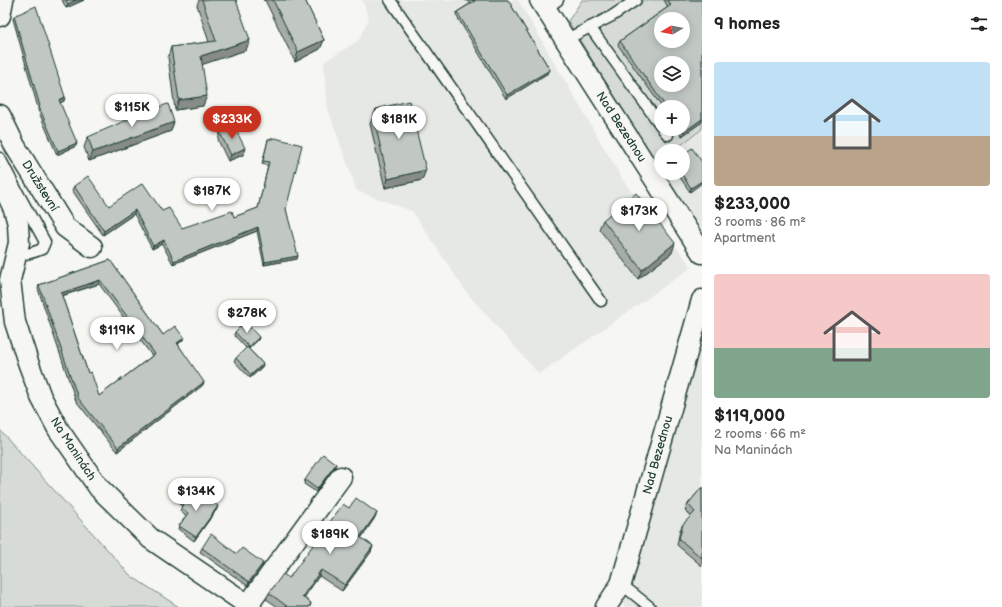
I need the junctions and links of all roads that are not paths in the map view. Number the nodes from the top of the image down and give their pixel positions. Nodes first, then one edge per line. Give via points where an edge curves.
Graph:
1 (3, 0) edge
2 (390, 0) edge
3 (636, 0) edge
4 (548, 3) edge
5 (0, 16) edge
6 (590, 27) junction
7 (565, 40) junction
8 (0, 116) edge
9 (654, 116) edge
10 (0, 158) edge
11 (0, 179) edge
12 (92, 247) dead end
13 (702, 253) edge
14 (16, 255) junction
15 (702, 300) edge
16 (601, 301) dead end
17 (341, 477) dead end
18 (621, 584) junction
19 (250, 606) edge
20 (606, 607) edge
21 (650, 607) edge

1 - 5 street
2 - 16 lane
3 - 6 lane
4 - 7 street, Nad Bezednou
6 - 7 lane
6 - 9 lane
7 - 13 street, Nad Bezednou
8 - 12 street, Družstevní via 15,146 65,227
10 - 14 lane via 45,242 42,249 33,254
11 - 14 street, Na Maninách via 18,224 19,243
14 - 19 street, Na Maninách via 10,280 15,322 41,397 58,429 99,488 150,540
15 - 18 street, Nad Bezednou
17 - 19 street
18 - 20 street, Nad Bezednou
18 - 21 lane

